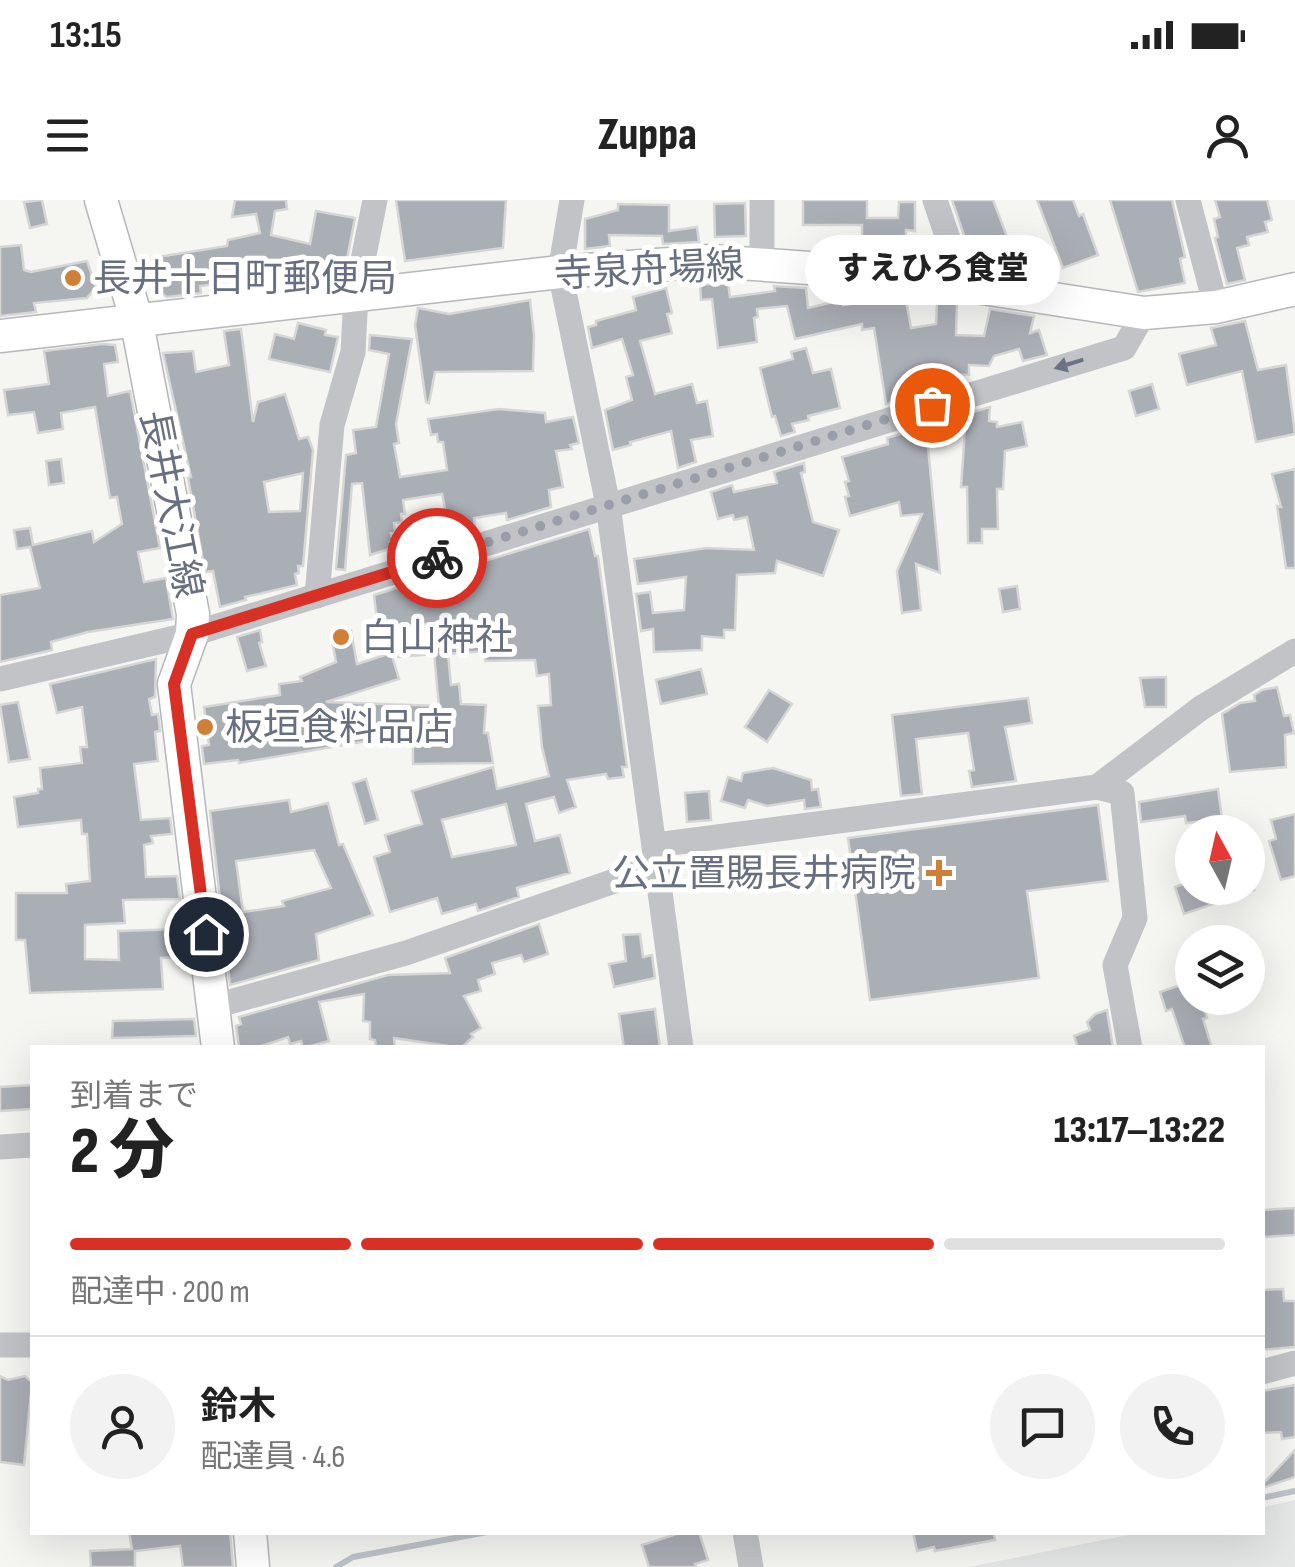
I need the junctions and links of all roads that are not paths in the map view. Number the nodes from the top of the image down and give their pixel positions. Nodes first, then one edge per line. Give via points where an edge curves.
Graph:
1 (100, 200) edge
2 (375, 200) edge
3 (572, 200) edge
4 (762, 200) edge
5 (935, 200) edge
6 (1188, 200) edge
7 (762, 263) junction
8 (560, 272) junction
9 (964, 286) junction
10 (1295, 289) edge
11 (356, 295) junction
12 (1216, 307) junction
13 (1144, 313) junction
14 (136, 318) junction
15 (0, 336) edge
16 (608, 505) junction
17 (317, 596) junction
18 (192, 634) junction
19 (1295, 651) edge
20 (0, 678) edge
21 (1097, 787) junction
22 (657, 855) junction
23 (215, 1006) junction
24 (218, 1045) edge
25 (682, 1045) edge
26 (1129, 1045) edge
27 (30, 1145) edge
28 (0, 1147) edge
29 (0, 1345) edge
30 (30, 1345) edge
31 (1295, 1363) edge
32 (1265, 1371) edge
33 (250, 1535) edge
34 (746, 1535) edge
35 (254, 1567) edge
36 (751, 1567) edge

1 - 14 main road, 長井大江線
2 - 11 street
3 - 8 street
4 - 7 street
5 - 9 street
6 - 12 street
7 - 8 main road, 寺泉舟場線
7 - 9 main road, 寺泉舟場線
8 - 11 main road, 寺泉舟場線
8 - 16 street
9 - 13 main road, 寺泉舟場線
10 - 12 main road, 寺泉舟場線
11 - 14 main road, 寺泉舟場線
11 - 17 street via 353,352 332,425
12 - 13 main road, 寺泉舟場線
13 -> 16 street via 1124,348
14 - 15 main road, 寺泉舟場線
14 - 18 main road, 長井大江線
16 - 17 street
16 - 22 street
17 - 18 street
18 - 20 street
18 - 23 main road, 長井大江線 via 174,684
19 - 21 street via 1201,708
21 - 22 street
21 - 26 street via 1122,793 1134,918 1115,965
22 - 23 street via 406,952
22 - 25 street
23 - 24 main road, 長井大江線
27 - 28 street
29 - 30 street
31 - 32 street
33 - 35 main road
34 - 36 street

